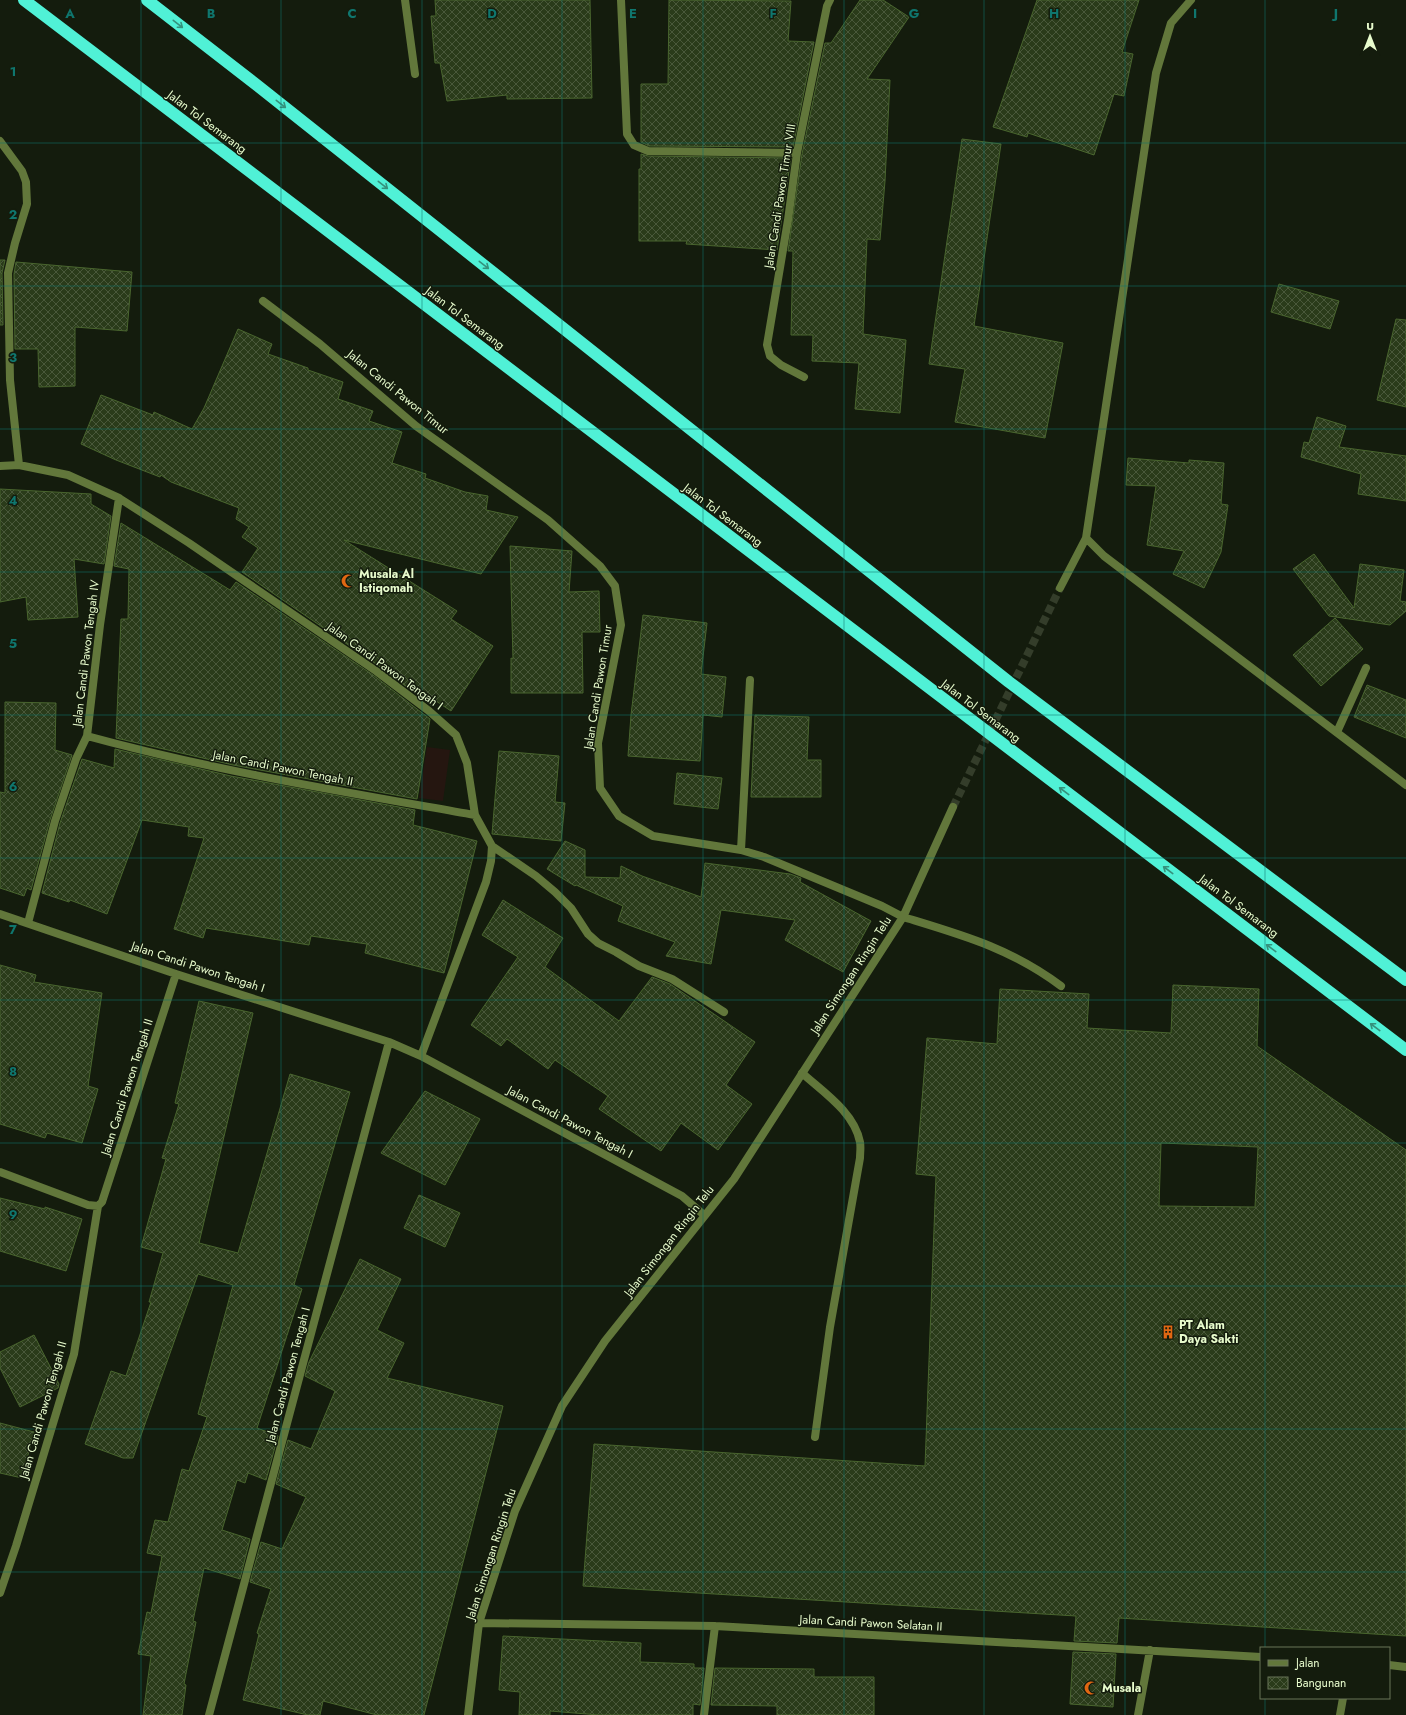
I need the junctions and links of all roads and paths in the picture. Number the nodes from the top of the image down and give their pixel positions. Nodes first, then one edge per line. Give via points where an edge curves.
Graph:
1 (24, 0) edge
2 (147, 0) edge
3 (405, 0) edge
4 (621, 0) edge
5 (830, 0) edge
6 (1191, 0) edge
7 (415, 74) dead end
8 (0, 141) edge
9 (797, 153) junction
10 (263, 301) dead end
11 (804, 377) dead end
12 (19, 465) junction
13 (0, 466) edge
14 (119, 498) junction
15 (1086, 538) junction
16 (1060, 588) tunnel mouth
17 (1366, 668) dead end
18 (750, 680) dead end
19 (1336, 732) junction
20 (87, 736) junction
21 (1406, 785) edge
22 (952, 807) tunnel mouth
23 (475, 815) junction
24 (492, 846) junction
25 (741, 850) junction
26 (0, 914) edge
27 (903, 917) junction
28 (28, 923) junction
29 (176, 974) junction
30 (1406, 980) edge
31 (1061, 986) dead end
32 (724, 1012) dead end
33 (389, 1042) junction
34 (1406, 1050) edge
35 (421, 1056) junction
36 (802, 1073) junction
37 (0, 1172) edge
38 (98, 1206) junction
39 (704, 1215) junction
40 (815, 1437) dead end
41 (0, 1593) edge
42 (479, 1623) junction
43 (715, 1626) junction
44 (1150, 1650) junction
45 (1260, 1657) edge
46 (1390, 1665) edge
47 (1406, 1667) edge
48 (1343, 1699) edge
49 (209, 1715) edge
50 (468, 1715) edge
51 (704, 1715) edge
52 (1138, 1715) edge
53 (1340, 1715) edge

34 -> 1 highway, Jalan Tol Semarang
2 -> 30 highway via 1008,682
3 - 7 street
4 - 9 street via 627,134 634,145 648,151
5 - 9 street, Jalan Candi Pawon Timur VIII
6 - 15 street via 1171,23 1156,73
8 - 12 street via 22,171 26,182 27,204 8,273 10,380
9 - 11 street, Jalan Candi Pawon Timur VIII via 767,345 770,356 781,366
10 - 25 street, Jalan Candi Pawon Timur via 320,344 416,426 548,520 600,566 615,586 621,626 598,743 600,788 619,816 653,836
12 - 13 street, Jalan Candi Pawon Tengah I
12 - 14 street, Jalan Candi Pawon Tengah I via 68,475
14 - 20 street, Jalan Candi Pawon Tengah IV
14 - 23 street, Jalan Candi Pawon Tengah I via 376,671 456,735 467,763
15 - 16 street
15 - 19 street via 1104,556
17 - 19 street
18 - 25 street
19 - 21 street
20 - 23 street, Jalan Candi Pawon Tengah II via 217,768
20 - 28 street, Jalan Candi Pawon Tengah IV via 76,759 55,821
22 - 27 street, Jalan Simongan Ringin Telu
23 - 24 street, Jalan Candi Pawon Tengah I
24 - 32 street via 555,892 598,943 639,966 672,979
24 - 35 street via 486,882
25 - 27 street, Jalan Candi Pawon Timur via 764,857
26 - 28 street, Jalan Candi Pawon Tengah I
27 - 31 street, Jalan Candi Pawon Timur via 991,945 1035,967
27 - 36 street, Jalan Simongan Ringin Telu
28 - 29 street, Jalan Candi Pawon Tengah I
29 - 33 street, Jalan Candi Pawon Tengah I
29 - 38 street, Jalan Candi Pawon Tengah II via 102,1202
33 - 35 street, Jalan Candi Pawon Tengah I
33 - 49 street, Jalan Candi Pawon Tengah I
35 - 39 street, Jalan Candi Pawon Tengah I via 682,1196
36 - 39 street, Jalan Simongan Ringin Telu via 734,1178
36 - 40 street via 846,1114 860,1142 860,1158 830,1327
37 - 38 street via 88,1205
38 - 41 street, Jalan Candi Pawon Tengah II via 74,1354
39 - 42 street, Jalan Simongan Ringin Telu via 605,1341 562,1406 515,1511
42 - 43 street, Jalan Candi Pawon Selatan II
42 - 50 street, Jalan Simongan Ringin Telu
43 - 44 street, Jalan Candi Pawon Selatan II
43 - 51 street
44 - 45 street, Jalan Candi Pawon Selatan II
44 - 52 street
46 - 47 street
48 - 53 street

